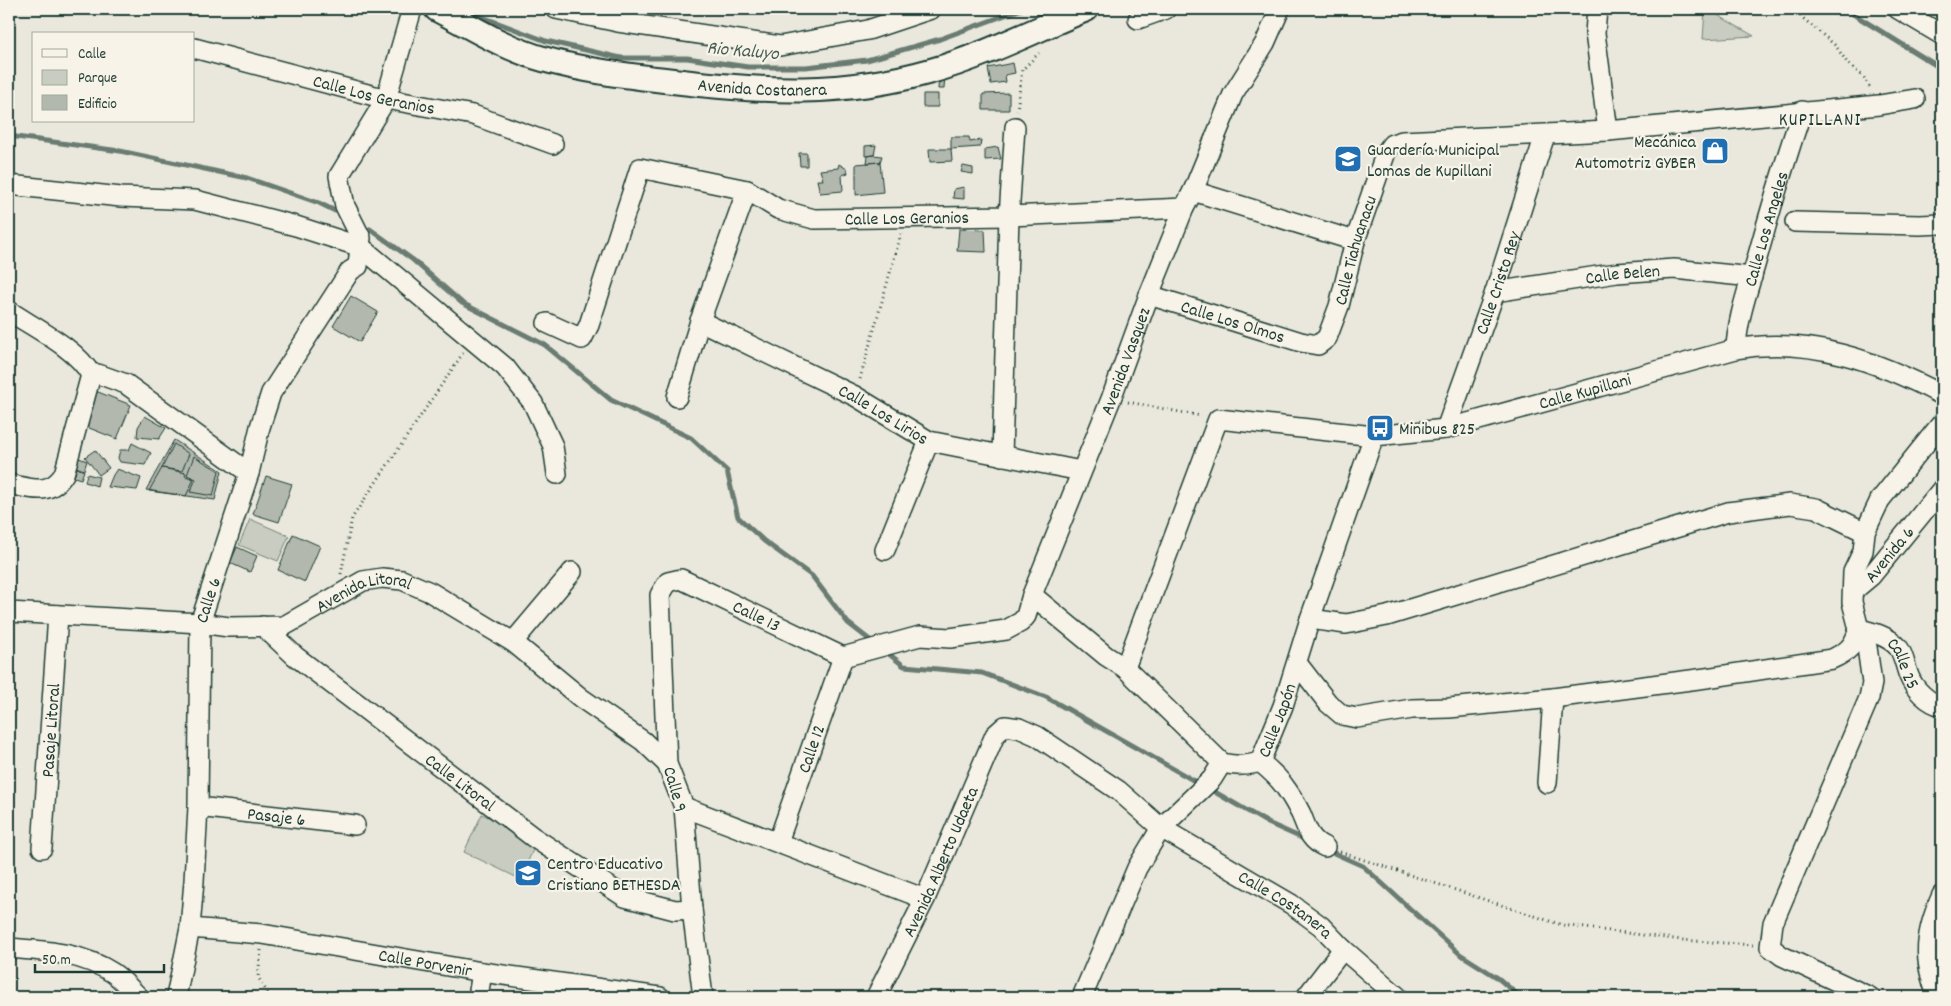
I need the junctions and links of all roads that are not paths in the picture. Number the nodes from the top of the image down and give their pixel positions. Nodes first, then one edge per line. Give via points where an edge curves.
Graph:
1 (412, 9) edge
2 (437, 9) edge
3 (556, 9) edge
4 (931, 9) edge
5 (1086, 9) edge
6 (1166, 9) edge
7 (1280, 9) edge
8 (1596, 9) edge
9 (1898, 9) edge
10 (1138, 19) dead end
11 (1942, 35) edge
12 (195, 48) edge
13 (386, 99) junction
14 (1915, 99) dead end
15 (1802, 111) junction
16 (1015, 127) road end
17 (1608, 131) junction
18 (1545, 135) junction
19 (553, 144) dead end
20 (9, 186) edge
21 (747, 190) junction
22 (1194, 191) junction
23 (1184, 208) junction
24 (1009, 216) junction
25 (1795, 222) dead end
26 (1942, 224) edge
27 (1355, 241) junction
28 (361, 242) junction
29 (1752, 277) junction
30 (1495, 292) junction
31 (1149, 295) junction
32 (9, 311) edge
33 (700, 321) junction
34 (547, 323) dead end
35 (1318, 345) joint
36 (1736, 349) junction
37 (91, 375) junction
38 (1942, 394) edge
39 (677, 397) dead end
40 (1942, 423) edge
41 (1446, 428) junction
42 (1374, 436) junction
43 (929, 441) junction
44 (1002, 456) junction
45 (1080, 471) junction
46 (248, 473) junction
47 (557, 474) dead end
48 (9, 484) edge
49 (1942, 489) edge
50 (1866, 532) junction
51 (885, 550) dead end
52 (572, 572) dead end
53 (668, 582) joint
54 (1853, 590) junction
55 (1032, 595) junction
56 (9, 612) edge
57 (58, 615) junction
58 (1310, 619) junction
59 (200, 623) junction
60 (263, 626) junction
61 (1860, 629) junction
62 (513, 642) junction
63 (843, 657) junction
64 (1297, 663) junction
65 (1125, 668) junction
66 (1553, 698) junction
67 (1942, 706) edge
68 (1005, 726) joint
69 (1260, 762) junction
70 (1222, 763) junction
71 (667, 764) junction
72 (1547, 783) dead end
73 (198, 807) junction
74 (684, 807) junction
75 (1165, 824) junction
76 (355, 825) dead end
77 (778, 842) junction
78 (1325, 847) road end
79 (42, 848) dead end
80 (1942, 895) edge
81 (925, 899) junction
82 (684, 909) junction
83 (190, 928) junction
84 (9, 948) edge
85 (1342, 949) junction
86 (482, 972) junction
87 (139, 997) edge
88 (176, 997) edge
89 (478, 997) edge
90 (660, 997) edge
91 (703, 997) edge
92 (876, 997) edge
93 (1082, 997) edge
94 (1306, 997) edge
95 (1398, 997) edge
96 (1870, 997) edge
97 (1938, 997) edge

1 - 13 street
2 - 5 main road, Avenida Costanera via 496,41 541,58 587,70 710,86 792,91 864,86 932,71
3 - 4 street via 780,46 868,30
6 - 10 street
7 - 22 street, Avenida Vasquez via 1265,42 1233,94
8 - 17 street via 1595,33
9 - 11 street
12 - 13 street, Calle Los Geranios
13 - 19 street, Calle Los Geranios via 473,115
13 - 28 street via 339,176 345,206
14 - 15 street, Calle Tiahuanacu
15 - 17 street, Calle Tiahuanacu
15 - 29 street, Calle Los Angeles
16 - 24 street
17 - 18 street, Calle Tiahuanacu
18 - 27 street, Calle Tiahuanacu via 1392,144 1386,152
18 - 30 street, Calle Cristo Rey
20 - 28 street via 121,197 195,200
21 - 24 street, Calle Los Geranios via 778,209 814,219
21 - 33 street
21 - 34 street, Calle Los Geranios via 640,168 582,339
22 - 23 street, Avenida Vasquez
22 - 27 street
23 - 24 street, Calle Los Geranios
23 - 31 street, Avenida Vasquez
24 - 44 street
25 - 26 street
27 - 35 street, Calle Tiahuanacu via 1339,306 1327,338
28 - 46 street, Calle 6 via 358,266 350,271 271,393
28 - 47 street via 505,367 533,403 553,446
29 - 30 street, Calle Belen via 1674,269 1618,273
29 - 36 street, Calle Los Angeles
30 - 41 street, Calle Cristo Rey
31 - 35 street, Calle Los Olmos
31 - 45 street, Avenida Vasquez via 1111,399
32 - 37 street via 76,355
33 - 39 street
33 - 43 street, Calle Los Lirios via 855,396
36 - 38 street, Calle Kupillani via 1760,344 1812,346 1897,372
36 - 41 street, Calle Kupillani
37 - 46 street via 98,374 126,384
37 - 48 street via 64,474 58,483 38,490
40 - 50 street via 1880,500
41 - 42 street, Calle Kupillani
42 - 58 street, Calle Japón
42 - 65 street, Calle Kupillani via 1218,419
43 - 44 street, Calle Los Lirios
43 - 51 street
44 - 45 street, Calle Los Lirios
45 - 55 street, Avenida Vasquez
46 - 59 street, Calle 6
49 - 54 street, Avenida 6 via 1871,576
50 - 54 street via 1863,550 1853,572
50 - 58 street via 1816,508 1790,504 1728,512 1388,616 1346,624
52 - 62 street
53 - 63 street, Calle 13 via 681,579
53 - 71 street, Calle 9 via 660,595
54 - 61 street via 1852,602
55 - 63 street, Avenida Vasquez via 1022,622 1006,630 950,638 920,636
55 - 65 street
56 - 57 street, Avenida Litoral
57 - 59 street, Avenida Litoral
57 - 79 street, Pasaje Litoral
58 - 64 street, Calle Japón
59 - 60 street, Avenida Litoral via 229,627
59 - 73 street, Calle 6
60 - 62 street, Avenida Litoral via 284,626 363,581 382,578 402,580 430,592
60 - 82 street, Calle Litoral via 296,656 533,837 625,897
61 - 66 street via 1846,653 1832,659
61 - 67 street, Calle 25 via 1895,644 1915,686 1925,697
61 - 96 street via 1867,647 1872,682 1869,698 1772,924 1770,947 1782,956
62 - 71 street, Avenida Litoral via 581,698 643,741
63 - 77 street, Calle 12
64 - 66 street via 1328,703 1342,715 1357,718 1412,709
64 - 69 street, Calle Japón
65 - 70 street
66 - 72 street
68 - 75 street, Calle Costanera via 1037,736
68 - 81 street, Avenida Alberto Udaeta via 995,735
69 - 70 street, Calle Japón via 1236,766
69 - 78 street via 1277,776 1300,812 1308,833 1316,843
70 - 75 street via 1212,778
71 - 74 street, Calle 9
73 - 76 street, Pasaje 6
73 - 83 street, Calle 6
74 - 77 street
74 - 82 street, Calle 9
75 - 85 street, Calle Costanera via 1291,904 1321,926
75 - 93 street via 1137,868
77 - 81 street
80 - 97 street via 1932,918 1927,965
81 - 92 street, Avenida Alberto Udaeta
82 - 91 street, Calle 9
83 - 86 street, Calle Porvenir via 262,934
83 - 88 street, Calle 6
84 - 87 street via 68,954 114,974
85 - 94 street
85 - 95 street, Calle Costanera
86 - 89 street
86 - 90 street, Calle Porvenir

